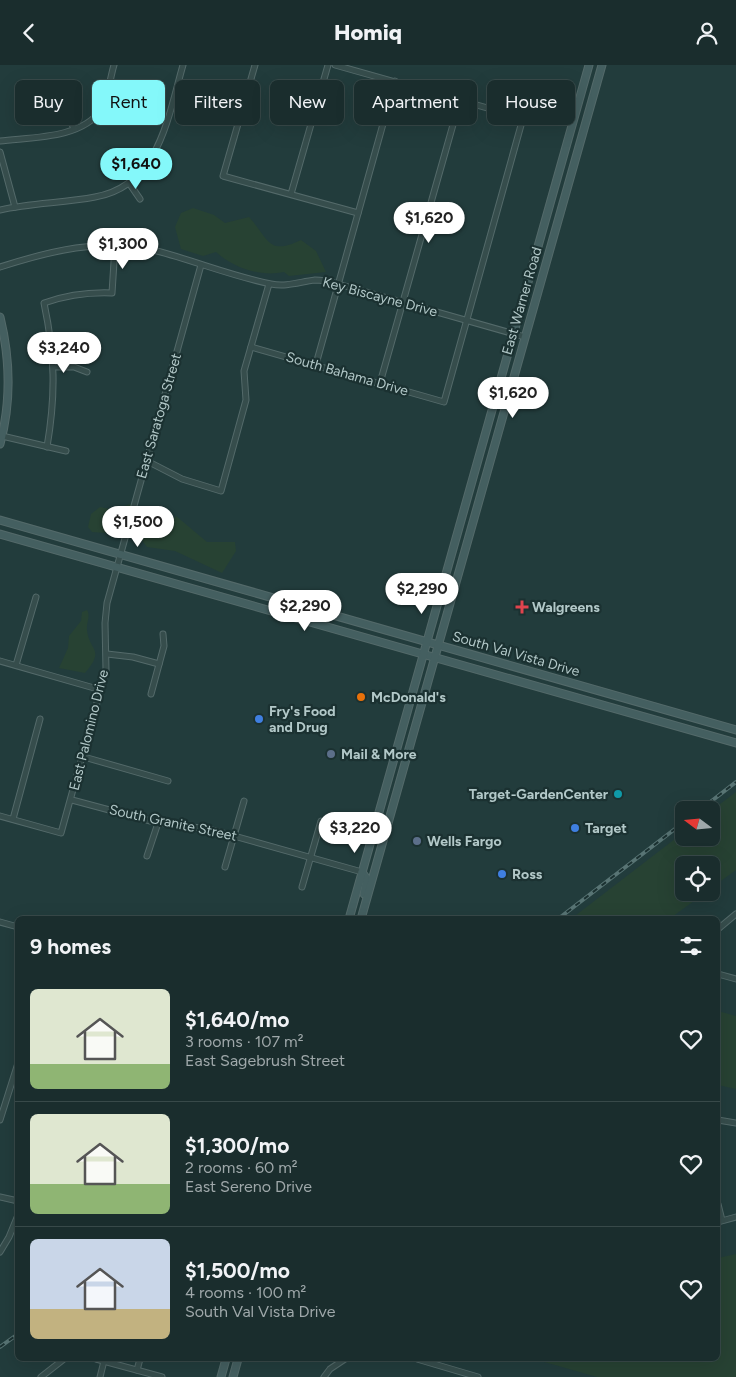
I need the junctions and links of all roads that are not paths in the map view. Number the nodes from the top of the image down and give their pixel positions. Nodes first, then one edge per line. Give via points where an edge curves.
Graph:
1 (114, 65) edge
2 (183, 65) edge
3 (255, 65) edge
4 (328, 65) edge
5 (335, 65) edge
6 (589, 65) edge
7 (602, 65) edge
8 (391, 80) edge
9 (477, 105) edge
10 (72, 125) edge
11 (383, 125) edge
12 (453, 125) edge
13 (74, 129) junction
14 (0, 141) edge
15 (0, 152) edge
16 (128, 183) junction
17 (291, 194) junction
18 (140, 199) dead end
19 (15, 207) junction
20 (0, 210) edge
21 (358, 213) junction
22 (115, 246) junction
23 (202, 265) junction
24 (0, 267) edge
25 (338, 283) junction
26 (269, 284) junction
27 (402, 302) junction
28 (0, 318) edge
29 (467, 320) junction
30 (513, 333) junction
31 (526, 337) junction
32 (251, 347) junction
33 (316, 364) junction
34 (54, 367) junction
35 (87, 372) dead end
36 (380, 383) junction
37 (1, 440) edge
38 (47, 447) junction
39 (66, 451) dead end
40 (478, 459) junction
41 (147, 461) junction
42 (490, 463) junction
43 (0, 520) edge
44 (457, 531) junction
45 (0, 534) edge
46 (469, 535) junction
47 (120, 555) junction
48 (117, 567) junction
49 (36, 597) dead end
50 (289, 603) junction
51 (285, 615) junction
52 (163, 634) dead end
53 (426, 641) junction
54 (439, 645) junction
55 (107, 654) junction
56 (422, 655) junction
57 (435, 659) junction
58 (0, 661) edge
59 (159, 664) junction
60 (16, 665) junction
61 (101, 689) junction
62 (151, 694) dead end
63 (611, 695) junction
64 (608, 706) junction
65 (40, 719) dead end
66 (736, 730) edge
67 (736, 743) edge
68 (84, 757) junction
69 (168, 781) dead end
70 (383, 795) junction
71 (396, 798) junction
72 (72, 800) junction
73 (244, 801) dead end
74 (0, 816) edge
75 (12, 819) junction
76 (321, 821) dead end
77 (158, 823) junction
78 (234, 835) junction
79 (147, 856) dead end
80 (310, 857) junction
81 (225, 867) dead end
82 (362, 872) junction
83 (302, 887) dead end
84 (736, 914) edge
85 (350, 916) edge
86 (361, 916) edge
87 (362, 916) edge
88 (0, 922) edge
89 (15, 926) edge
90 (720, 927) edge
91 (720, 975) edge
92 (736, 979) edge
93 (15, 1072) edge
94 (0, 1120) edge
95 (720, 1120) edge
96 (736, 1123) edge
97 (0, 1197) edge
98 (15, 1200) edge
99 (736, 1217) edge
100 (720, 1221) edge
101 (15, 1222) edge
102 (0, 1252) edge
103 (61, 1361) edge
104 (104, 1361) joint
105 (139, 1361) edge
106 (225, 1361) edge
107 (237, 1361) edge
108 (340, 1361) edge
109 (423, 1361) edge
110 (137, 1370) junction
111 (471, 1376) edge
112 (41, 1377) edge
113 (100, 1377) edge
114 (162, 1377) edge
115 (221, 1377) edge
116 (233, 1377) edge
117 (324, 1377) edge
118 (478, 1377) edge

1 - 13 street via 102,108 93,119
2 - 16 street via 161,142 143,171
3 - 17 street via 224,176
4 - 17 street
5 - 8 street
6 - 30 main road, East Warner Road
7 - 31 main road, East Warner Road
9 - 29 street via 523,119
10 - 13 street
11 - 21 street
12 - 27 street
13 - 14 street
15 - 19 street
16 - 18 street
16 - 19 street via 120,190 98,197
17 - 21 street
19 - 20 street
21 - 25 street
22 - 23 street, Key Biscayne Drive via 152,250
22 - 24 street, Key Biscayne Drive via 62,249
22 - 34 street via 112,293 69,295 44,303
23 - 26 street, Key Biscayne Drive
23 - 41 street, East Saratoga Street
25 - 26 street, Key Biscayne Drive via 317,280 291,286
25 - 27 street, Key Biscayne Drive
25 - 33 street
26 - 32 street
27 - 29 street, Key Biscayne Drive
27 - 36 street
28 - 37 main road via 8,370 8,398
29 - 30 street, Key Biscayne Drive
29 - 36 street, South Bahama Drive via 444,402
30 - 31 street, Key Biscayne Drive
30 - 40 main road, East Warner Road
31 - 42 main road, East Warner Road
32 - 33 street, South Bahama Drive
32 - 41 street via 244,371 246,400 221,491 182,479
33 - 36 street, South Bahama Drive
34 - 35 street via 74,367
34 - 38 street via 54,406
37 - 38 street
38 - 39 street
40 - 42 main road
40 - 44 main road, East Warner Road
41 - 47 street, East Saratoga Street
42 - 46 main road, East Warner Road
43 - 47 main road, South Val Vista Drive
44 - 46 main road
44 - 53 main road, East Warner Road
45 - 48 main road, South Val Vista Drive
46 - 54 main road, East Warner Road
47 - 48 street, East Saratoga Street
47 - 50 main road, South Val Vista Drive
48 - 51 main road, South Val Vista Drive
48 - 55 street, East Palomino Drive via 107,603
49 - 60 street
50 - 51 main road
50 - 53 main road, South Val Vista Drive
51 - 56 main road, South Val Vista Drive
52 - 59 street via 164,646
53 - 54 main road, South Val Vista Drive
53 - 56 main road, East Warner Road
54 - 57 main road, East Warner Road
54 - 63 main road, South Val Vista Drive
55 - 59 street
55 - 61 street, East Palomino Drive
56 - 57 main road, South Val Vista Drive
56 - 70 main road, East Warner Road
57 - 64 main road, South Val Vista Drive
57 - 71 main road, East Warner Road
58 - 60 street
59 - 62 street
60 - 61 street
61 - 68 street, East Palomino Drive
63 - 64 main road
63 - 66 main road, South Val Vista Drive
64 - 67 main road, South Val Vista Drive
65 - 75 street
68 - 69 street
68 - 72 street, East Palomino Drive
70 - 71 main road
70 - 82 main road, East Warner Road
71 - 87 main road, East Warner Road
72 - 75 street, East Palomino Drive via 61,833
72 - 77 street, South Granite Street
73 - 78 street
74 - 75 street
76 - 80 street
77 - 78 street, South Granite Street via 201,827
77 - 79 street
78 - 80 street, South Granite Street
78 - 81 street
80 - 82 street, South Granite Street
80 - 83 street
82 - 85 main road, East Warner Road
82 - 86 main road via 367,879
84 - 90 street
88 - 89 street
91 - 92 street
93 - 94 street
95 - 96 street
97 - 98 street
99 - 100 street
101 - 102 street
103 - 112 street
104 - 110 street
104 - 113 street
105 - 110 street
106 - 115 main road
107 - 116 main road
108 - 117 street
109 - 111 street
110 - 114 street
111 - 118 street

